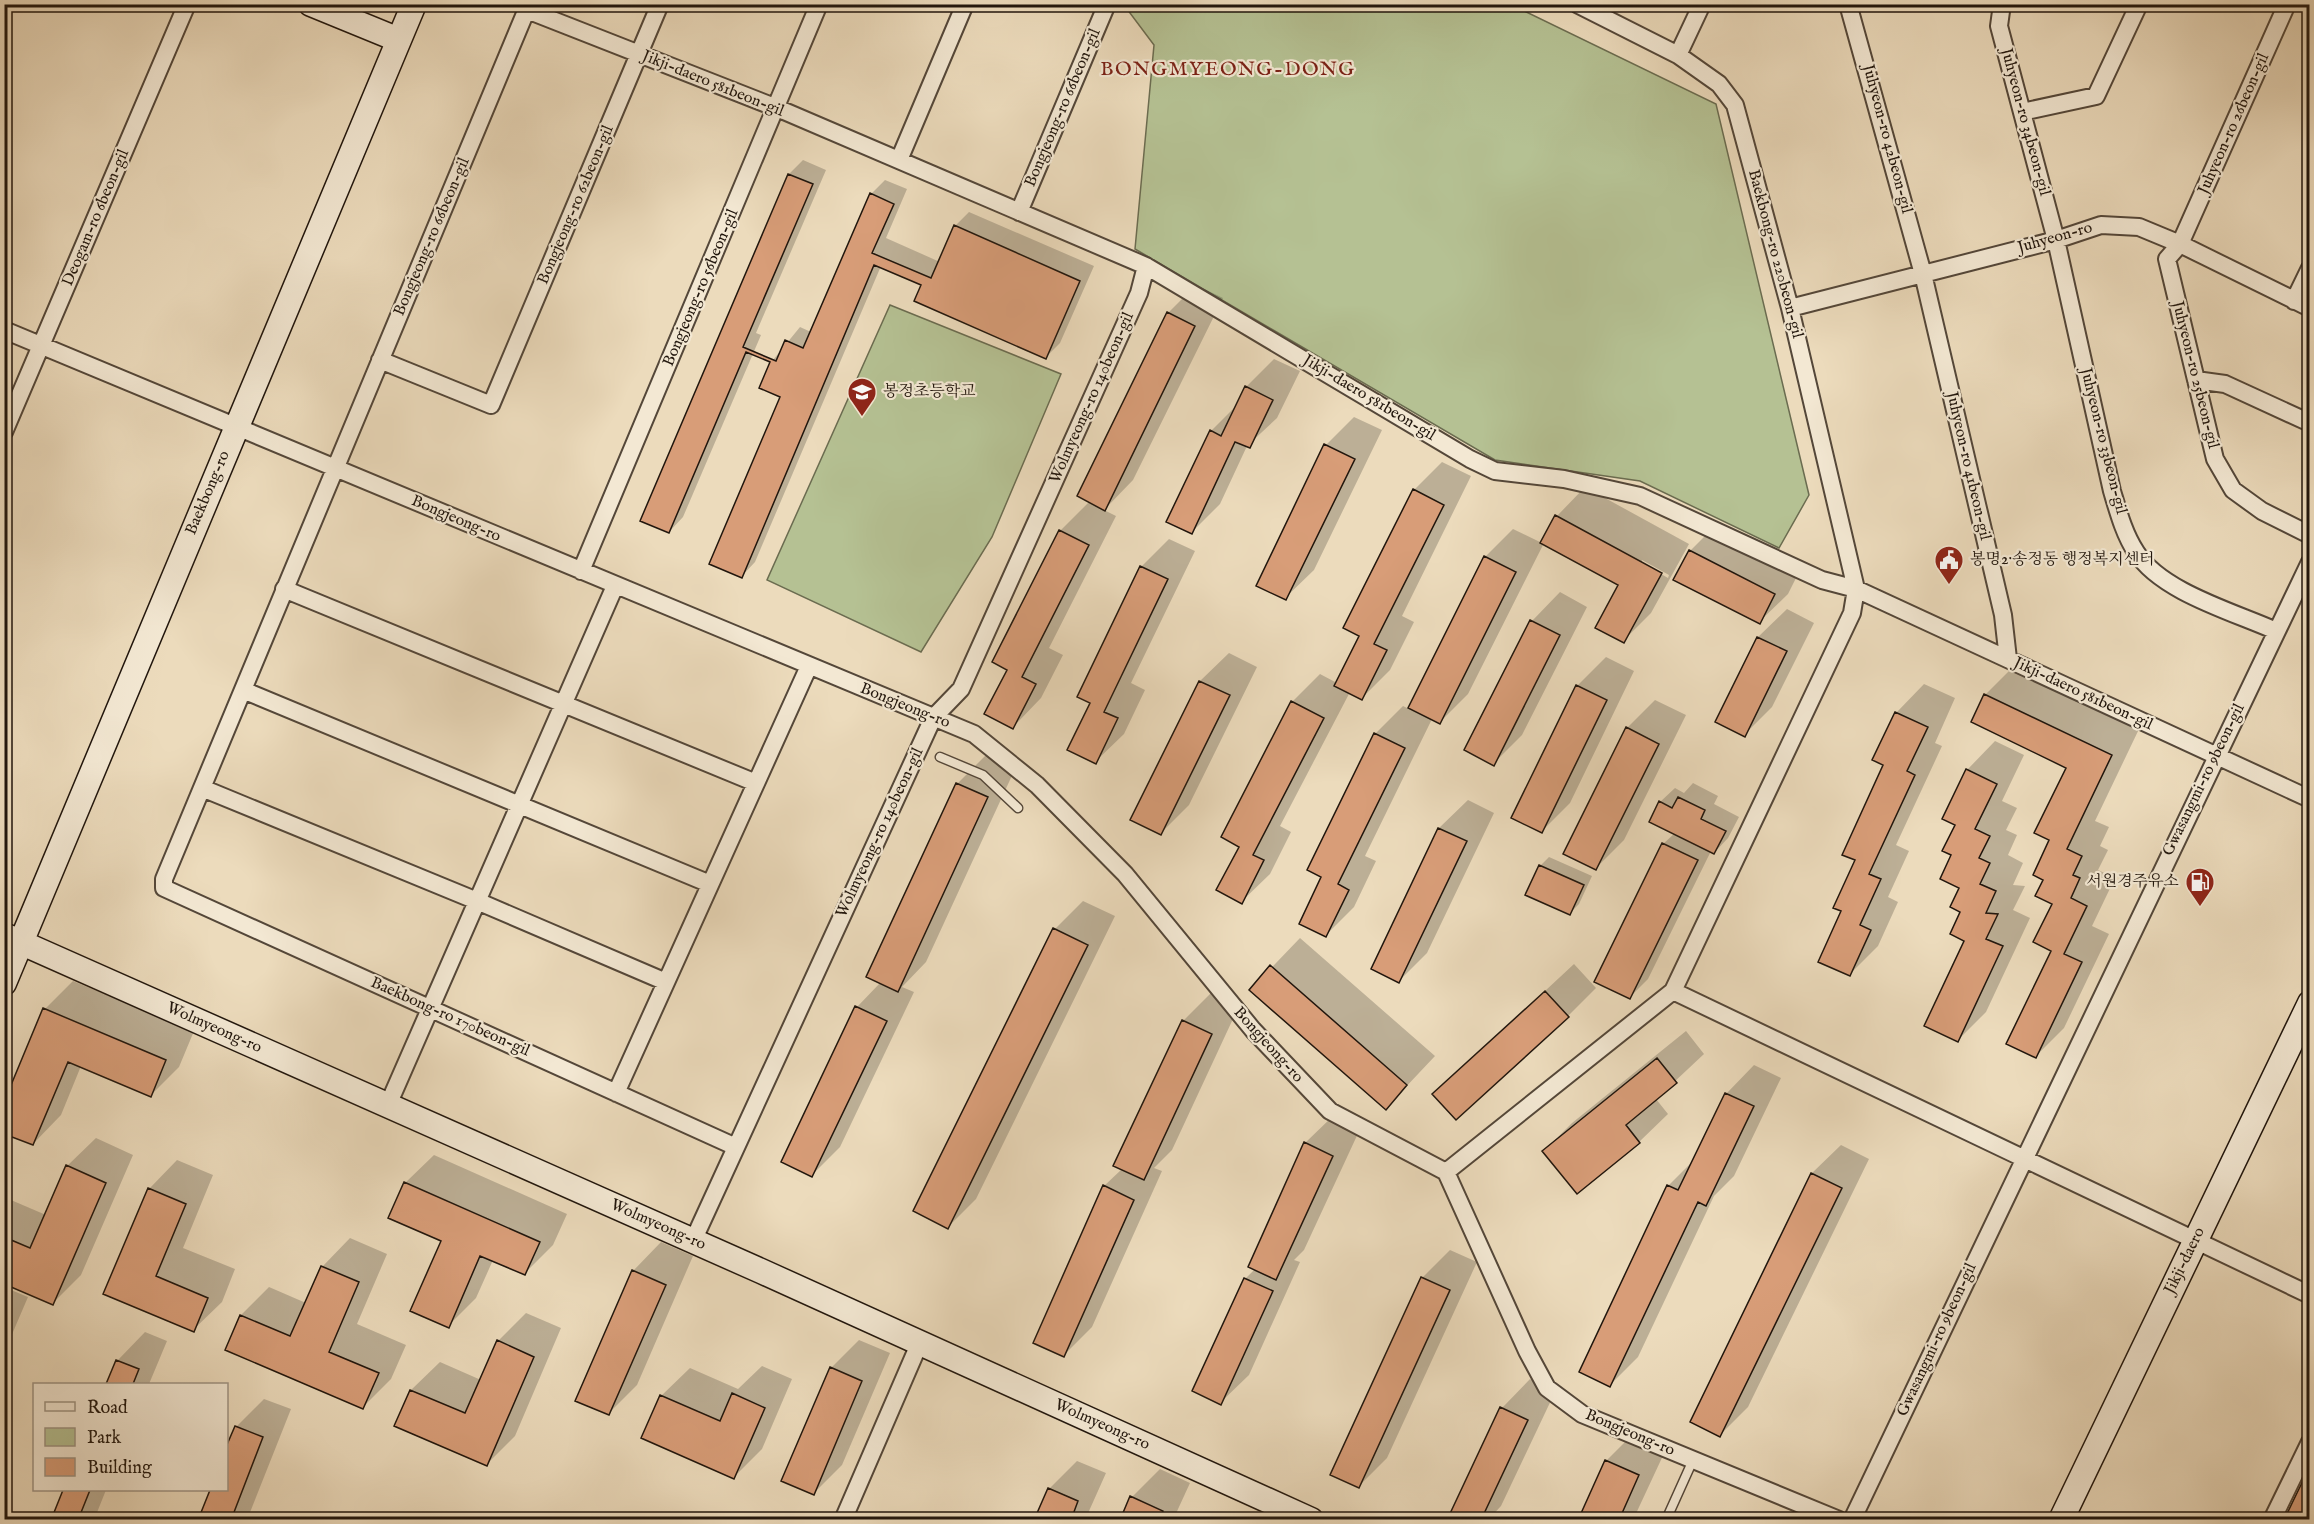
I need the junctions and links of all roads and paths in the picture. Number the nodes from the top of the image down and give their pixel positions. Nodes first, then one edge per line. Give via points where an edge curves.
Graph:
1 (188, 4) edge
2 (311, 4) edge
3 (414, 4) edge
4 (660, 4) edge
5 (819, 4) edge
6 (965, 4) edge
7 (1107, 4) edge
8 (1577, 4) edge
9 (1702, 4) edge
10 (1848, 4) edge
11 (2002, 4) edge
12 (2139, 4) edge
13 (2287, 4) edge
14 (528, 7) edge
15 (399, 40) junction
16 (639, 54) junction
17 (1678, 55) junction
18 (777, 108) junction
19 (2022, 112) junction
20 (899, 160) junction
21 (1019, 212) junction
22 (2056, 240) junction
23 (2180, 244) junction
24 (1146, 266) junction
25 (2310, 268) edge
26 (1923, 274) junction
27 (2294, 301) junction
28 (1790, 308) junction
29 (2310, 308) edge
30 (4, 330) edge
31 (42, 345) junction
32 (380, 360) junction
33 (2196, 380) junction
34 (2310, 423) edge
35 (236, 426) junction
36 (4, 432) edge
37 (334, 468) junction
38 (2310, 535) edge
39 (2310, 562) edge
40 (581, 571) junction
41 (615, 585) junction
42 (1856, 588) junction
43 (284, 589) junction
44 (2276, 631) junction
45 (2008, 659) junction
46 (809, 666) junction
47 (243, 690) junction
48 (564, 704) junction
49 (933, 718) junction
50 (2215, 755) junction
51 (940, 757) dead end
52 (756, 783) junction
53 (202, 788) junction
54 (2310, 799) edge
55 (519, 805) junction
56 (1018, 808) dead end
57 (710, 884) junction
58 (164, 888) joint
59 (477, 901) junction
60 (13, 939) edge
61 (4, 982) edge
62 (666, 982) junction
63 (1672, 992) junction
64 (2310, 1003) edge
65 (430, 1008) junction
66 (616, 1093) junction
67 (388, 1106) junction
68 (736, 1147) junction
69 (2023, 1160) junction
70 (1446, 1172) junction
71 (2196, 1239) junction
72 (693, 1241) junction
73 (2310, 1295) edge
74 (920, 1342) junction
75 (2310, 1442) edge
76 (1693, 1460) junction
77 (843, 1520) edge
78 (1311, 1520) edge
79 (1666, 1520) edge
80 (1839, 1520) edge
81 (1852, 1520) edge
82 (2061, 1520) edge
83 (2272, 1520) edge

1 - 31 street, Deogam-ro 6beon-gil
2 - 15 street
3 - 15 street, Baekbong-ro
4 - 16 street, Bongjeong-ro 62beon-gil
5 - 18 street, Bongjeong-ro 56beon-gil
6 - 20 street
7 - 21 street, Bongjeong-ro 66beon-gil
8 - 17 street, Baekbong-ro 220beon-gil
9 - 17 street
10 - 26 street, Juhyeon-ro 42beon-gil
11 - 19 street, Juhyeon-ro 34beon-gil via 1999,26
12 - 19 street via 2096,96
13 - 23 street, Juhyeon-ro 26beon-gil
14 - 16 street, Jikji-daero 581beon-gil
14 - 32 street, Bongjeong-ro 66beon-gil
15 - 35 street, Baekbong-ro
16 - 18 street, Jikji-daero 581beon-gil
16 - 32 street, Bongjeong-ro 62beon-gil via 491,405
17 - 28 street, Baekbong-ro 220beon-gil via 1719,84 1735,105
18 - 20 street, Jikji-daero 581beon-gil
18 - 40 street, Bongjeong-ro 56beon-gil
19 - 22 street, Juhyeon-ro 34beon-gil
20 - 21 street, Jikji-daero 581beon-gil
21 - 24 street, Jikji-daero 581beon-gil
22 - 23 street, Juhyeon-ro via 2101,225 2139,227
22 - 26 street, Juhyeon-ro
22 - 44 street, Juhyeon-ro 33beon-gil via 2112,491 2136,552 2158,577
23 - 27 street, Juhyeon-ro
23 - 33 street, Juhyeon-ro 25beon-gil via 2167,260
24 - 42 street, Jikji-daero 581beon-gil via 1495,471 1564,479 1640,496 1822,580
24 - 49 street, Wolmyeong-ro 140beon-gil via 1139,293 961,689
25 - 27 street
26 - 28 street, Juhyeon-ro
26 - 45 street, Juhyeon-ro 41beon-gil via 2003,615
27 - 29 street, Juhyeon-ro
28 - 42 street, Baekbong-ro 220beon-gil
30 - 31 street, Bongjeong-ro
31 - 35 street, Bongjeong-ro
31 - 36 street, Deogam-ro 6beon-gil
32 - 37 street, Bongjeong-ro 66beon-gil
33 - 34 street via 2225,384
33 - 38 street, Juhyeon-ro 25beon-gil via 2215,459 2233,490 2262,511
35 - 37 street, Bongjeong-ro
35 - 60 street, Baekbong-ro
37 - 40 street, Bongjeong-ro
37 - 43 street, Bongjeong-ro 66beon-gil
39 - 44 street, Gwasangmi-ro 9beon-gil
40 - 41 street, Bongjeong-ro
41 - 46 street, Bongjeong-ro
41 - 48 street
42 - 45 street, Jikji-daero 581beon-gil
42 - 63 street via 1852,613
43 - 47 street, Bongjeong-ro 66beon-gil
43 - 48 street
44 - 50 street, Gwasangmi-ro 9beon-gil
45 - 50 street, Jikji-daero 581beon-gil
46 - 49 street, Bongjeong-ro
46 - 52 street
47 - 53 street, Bongjeong-ro 66beon-gil
47 - 55 street
48 - 52 street
48 - 55 street
49 - 68 street, Wolmyeong-ro 140beon-gil
49 - 70 street, Bongjeong-ro via 974,734 1037,785 1125,874 1253,1030 1330,1111
50 - 54 street, Jikji-daero 581beon-gil
50 - 69 street, Gwasangmi-ro 9beon-gil
51 - 56 lane via 983,775
52 - 57 street
53 - 58 street, Bongjeong-ro 66beon-gil via 164,879
53 - 59 street
55 - 57 street
55 - 59 street
57 - 62 street
58 - 65 street, Baekbong-ro 170beon-gil
59 - 62 street
59 - 65 street
60 - 61 street, Baekbong-ro
60 - 67 street, Wolmyeong-ro
62 - 66 street
63 - 69 street
63 - 70 street
64 - 71 street, Jikji-daero
65 - 66 street, Baekbong-ro 170beon-gil
65 - 67 street
66 - 68 street, Baekbong-ro 170beon-gil
67 - 72 street, Wolmyeong-ro
68 - 72 street, Wolmyeong-ro 140beon-gil
69 - 71 street
69 - 81 street, Gwasangmi-ro 9beon-gil
70 - 76 street, Bongjeong-ro via 1547,1388 1582,1414
71 - 73 street
71 - 82 street, Jikji-daero
72 - 74 street, Wolmyeong-ro
74 - 77 street
74 - 78 street, Wolmyeong-ro
75 - 83 street
76 - 79 lane
76 - 80 street, Bongjeong-ro

